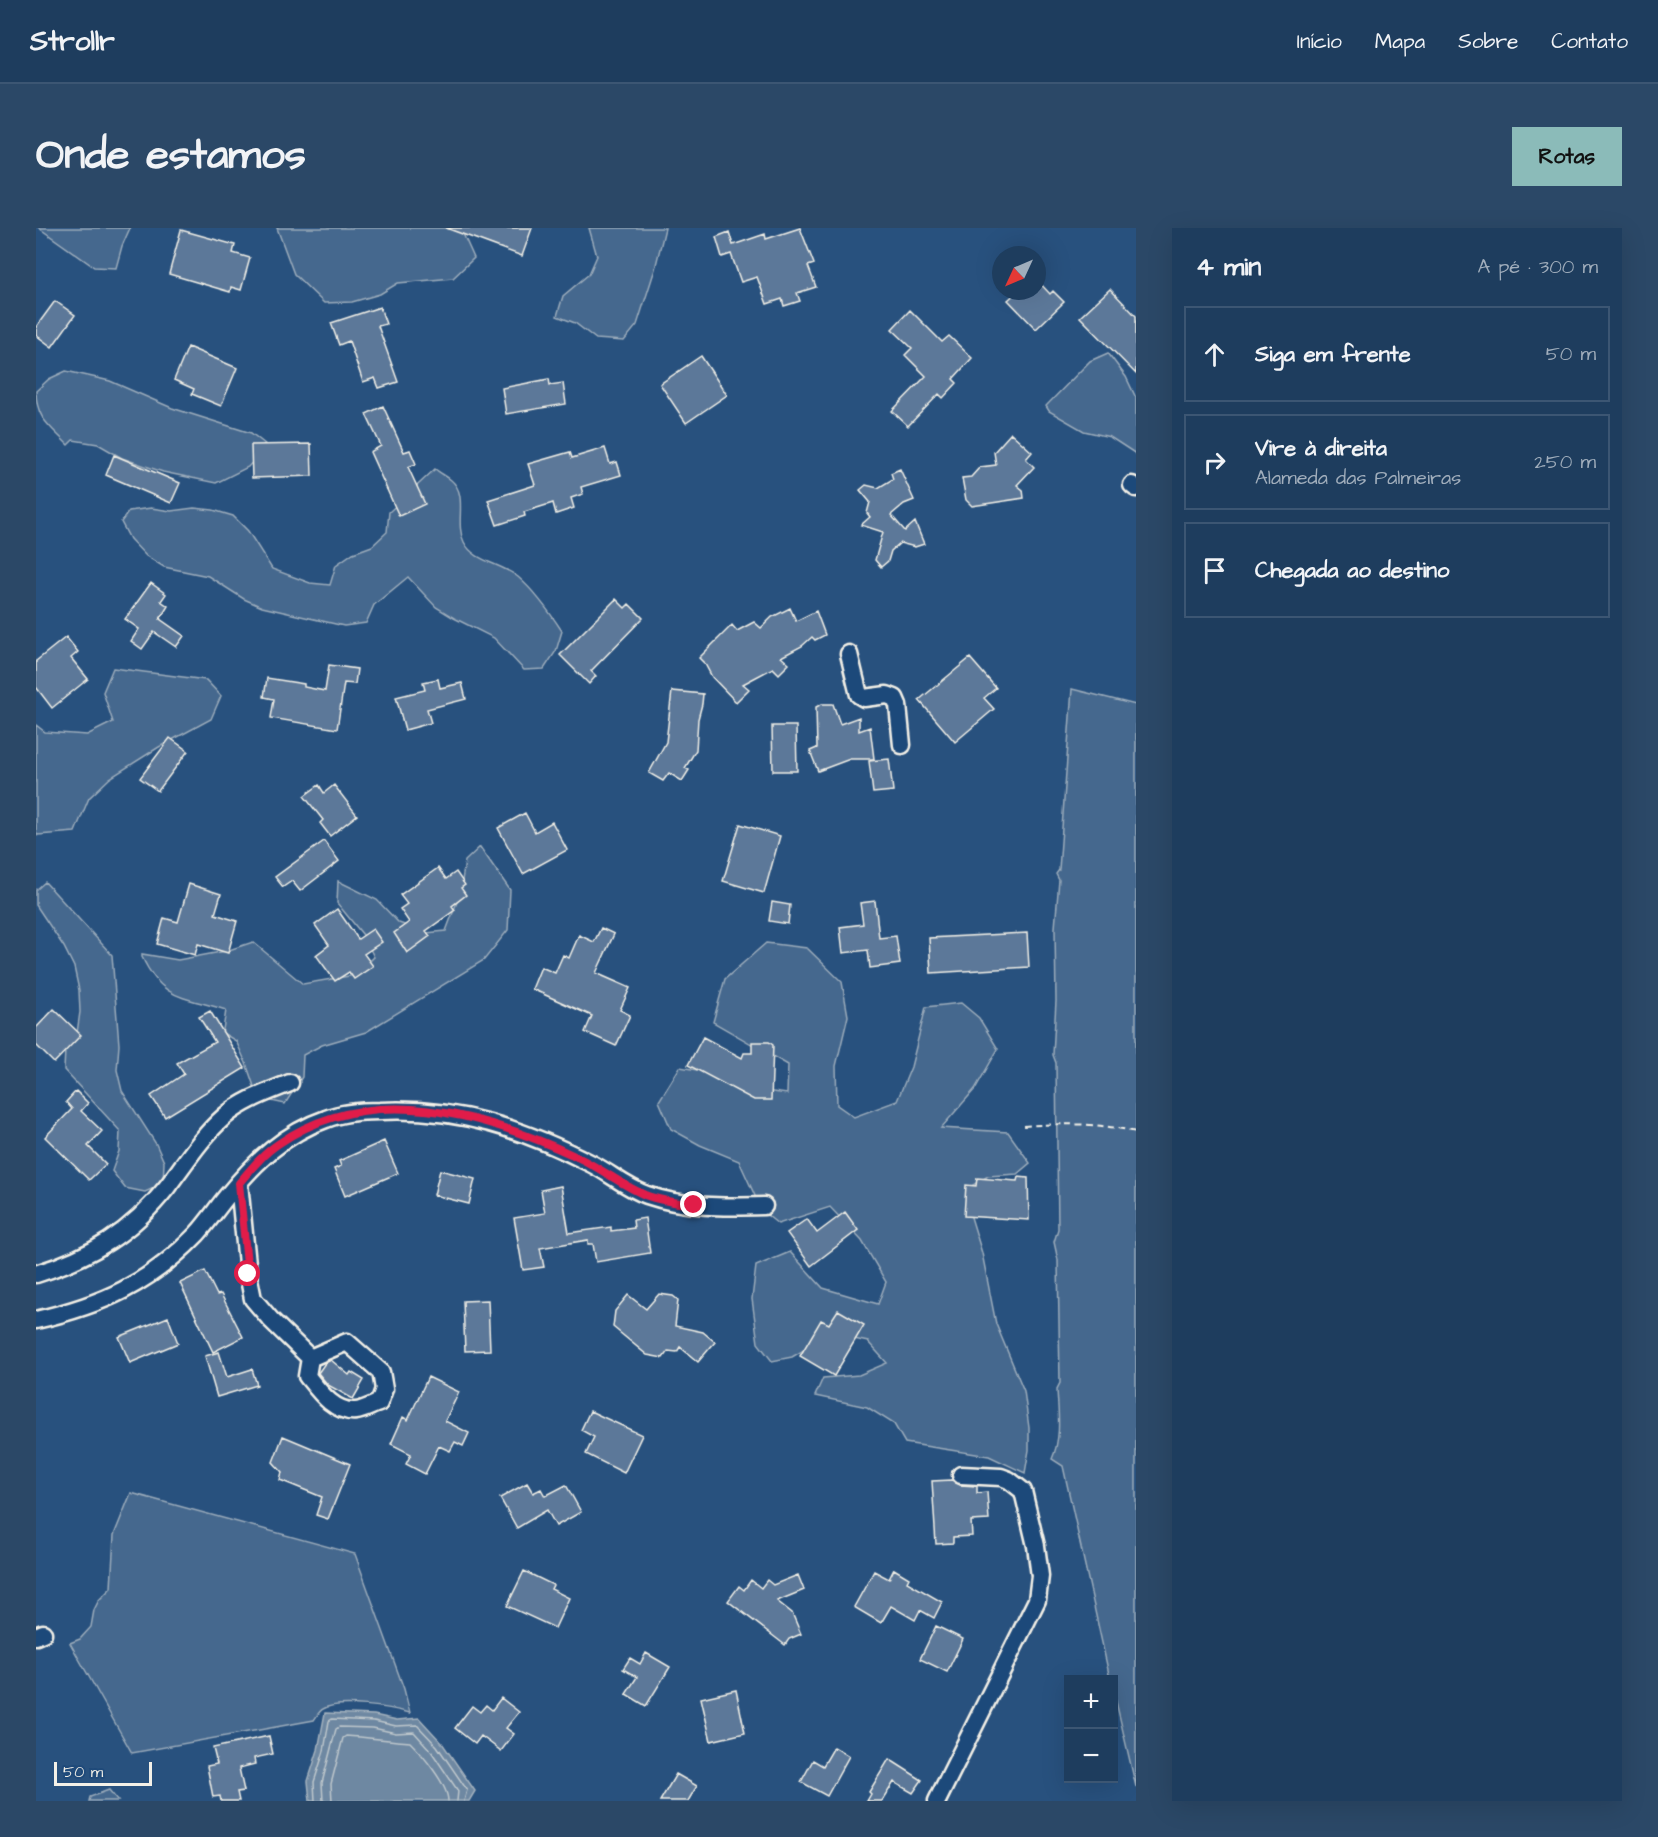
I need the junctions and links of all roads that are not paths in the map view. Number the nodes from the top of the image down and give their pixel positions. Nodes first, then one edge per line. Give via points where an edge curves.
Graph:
1 (849, 654) dead end
2 (902, 745) dead end
3 (290, 1083) dead end
4 (239, 1183) junction
5 (764, 1206) dead end
6 (36, 1274) edge
7 (36, 1320) edge
8 (310, 1358) junction
9 (961, 1475) dead end
10 (937, 1801) edge

1 - 2 lane via 859,695 895,698
3 - 6 lane via 226,1115 127,1230 69,1264
4 - 5 lane via 275,1145 327,1118 407,1109 455,1113 520,1132 594,1165 645,1195 673,1203
4 - 7 lane via 185,1246 142,1280 96,1304
4 - 8 lane via 253,1299
8 - 8 lane via 347,1342 381,1372 384,1389 379,1403 357,1411 341,1409 320,1393 307,1376
9 - 10 lane via 1001,1477 1023,1491 1040,1576 1037,1600

